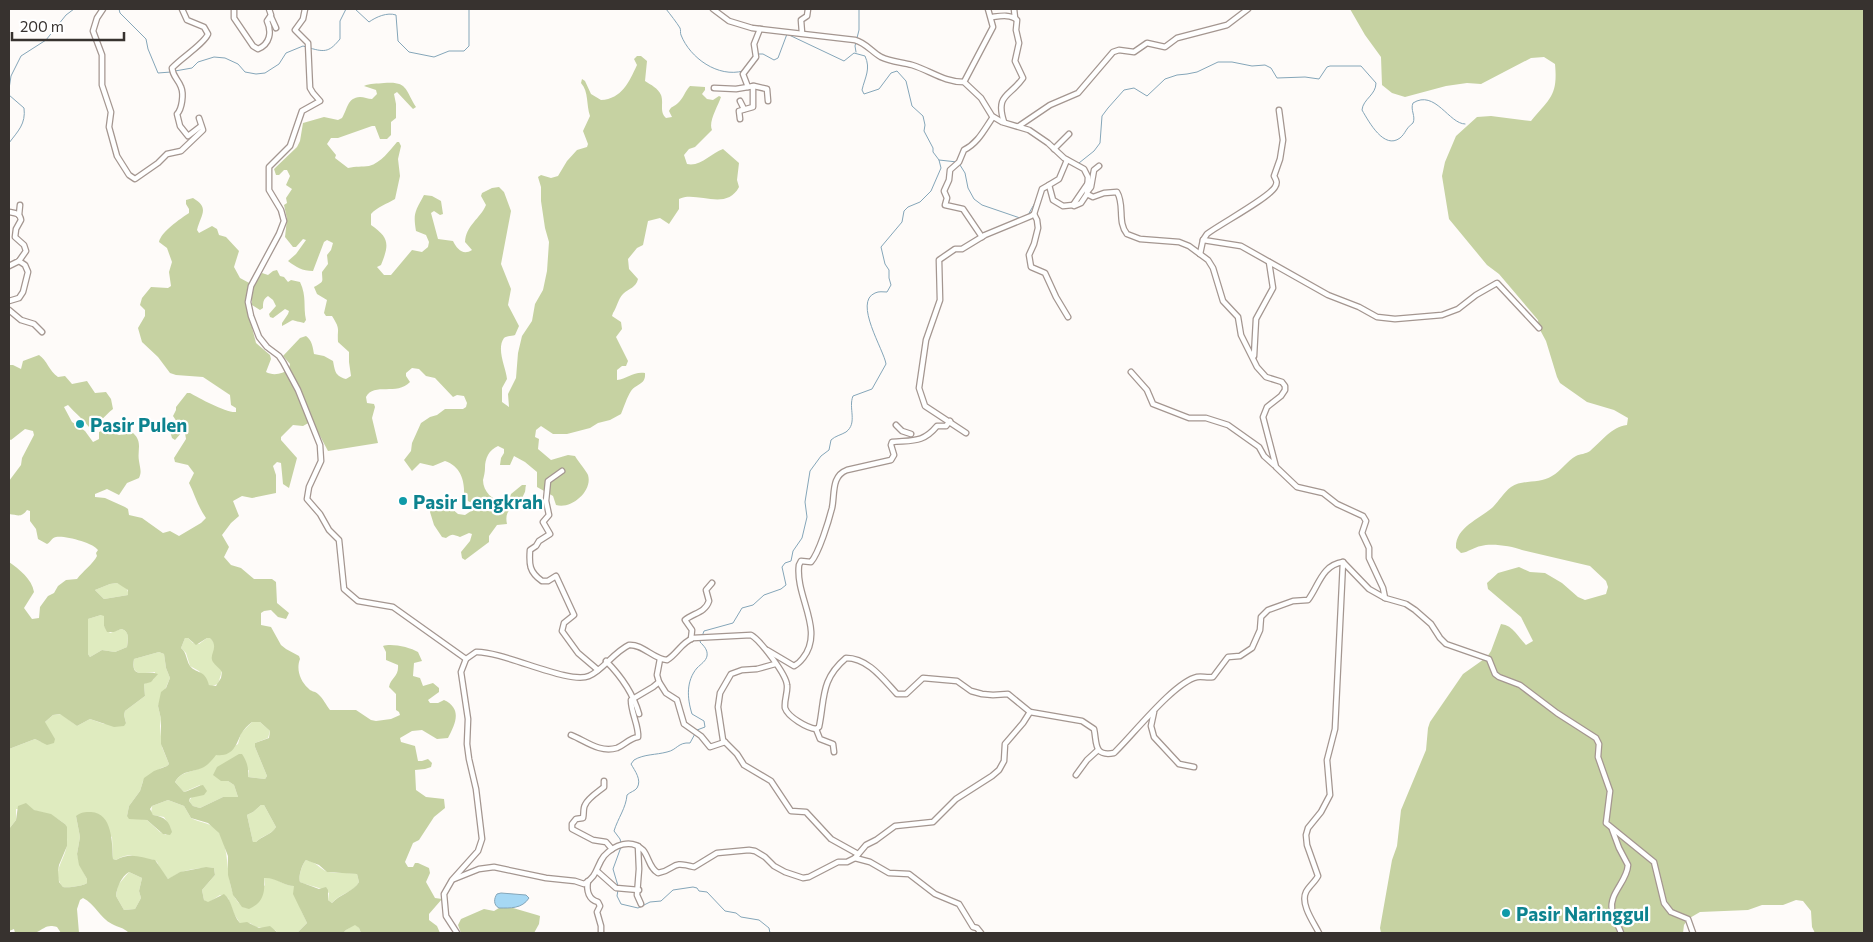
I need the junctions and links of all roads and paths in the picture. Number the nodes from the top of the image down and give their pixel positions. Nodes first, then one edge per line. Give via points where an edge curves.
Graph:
1 (103, 9) edge
2 (182, 9) edge
3 (234, 9) edge
4 (269, 9) edge
5 (305, 9) edge
6 (713, 9) edge
7 (808, 9) edge
8 (988, 9) edge
9 (1014, 9) edge
10 (1248, 9) edge
11 (271, 17) junction
12 (992, 17) junction
13 (1015, 18) junction
14 (276, 28) dead end
15 (760, 29) junction
16 (802, 33) junction
17 (964, 82) junction
18 (753, 86) junction
19 (748, 87) junction
20 (714, 88) dead end
21 (740, 101) dead end
22 (768, 101) dead end
23 (744, 109) junction
24 (1279, 110) dead end
25 (993, 117) junction
26 (199, 118) dead end
27 (740, 119) dead end
28 (1004, 122) junction
29 (201, 126) junction
30 (1019, 126) junction
31 (1070, 134) dead end
32 (1054, 149) junction
33 (1067, 160) junction
34 (1098, 166) dead end
35 (1088, 183) junction
36 (1048, 184) junction
37 (1087, 193) junction
38 (1073, 204) junction
39 (20, 205) dead end
40 (9, 212) edge
41 (1034, 214) junction
42 (19, 215) junction
43 (982, 237) junction
44 (1203, 240) junction
45 (1200, 254) junction
46 (19, 261) junction
47 (1270, 262) junction
48 (9, 266) edge
49 (9, 301) edge
50 (9, 310) edge
51 (1068, 317) dead end
52 (1539, 328) dead end
53 (42, 332) dead end
54 (1254, 357) junction
55 (1131, 372) dead end
56 (950, 421) junction
57 (896, 425) dead end
58 (902, 431) junction
59 (966, 433) dead end
60 (911, 434) dead end
61 (899, 442) junction
62 (1275, 466) junction
63 (562, 471) dead end
64 (1343, 562) junction
65 (712, 583) dead end
66 (1385, 598) junction
67 (692, 639) junction
68 (764, 647) junction
69 (660, 659) junction
70 (466, 660) junction
71 (606, 662) junction
72 (775, 664) junction
73 (598, 670) junction
74 (659, 682) junction
75 (633, 698) junction
76 (1154, 711) junction
77 (1030, 712) junction
78 (639, 714) dead end
79 (816, 729) junction
80 (571, 734) dead end
81 (725, 742) junction
82 (1098, 750) junction
83 (834, 752) dead end
84 (1194, 767) dead end
85 (1076, 775) dead end
86 (604, 781) dead end
87 (1612, 827) junction
88 (638, 846) junction
89 (612, 849) junction
90 (857, 856) junction
91 (597, 871) junction
92 (452, 880) junction
93 (588, 881) junction
94 (639, 890) junction
95 (641, 904) dead end
96 (457, 933) edge
97 (601, 933) edge
98 (981, 933) edge
99 (1319, 933) edge
100 (1621, 933) edge
101 (1693, 933) edge

1 - 29 street via 93,30 102,55 102,85 111,112 110,134 117,156 129,176 135,179 167,154 181,151 203,131
2 - 29 street via 187,20 204,27 208,34 173,67 174,78 182,92 177,114 180,126 188,136
3 - 11 street via 234,18 256,49 268,41 267,21
4 - 11 street
5 - 70 street via 295,30 309,44 310,88 320,101 301,113 290,146 268,169 269,190 284,221 251,286 248,302 251,316 258,338 283,362 320,444 321,461 308,487 307,499 339,540 344,589 358,601 393,607
6 - 15 street via 730,22
7 - 16 street via 808,16 802,19
8 - 12 street
9 - 13 street
10 - 30 street via 1227,25 1178,38 1165,47 1147,44 1133,52 1113,52 1078,93
11 - 14 street
12 - 13 street
12 - 17 street via 993,27
13 - 28 street via 1019,43 1015,61 1024,78 1001,104
15 - 16 street
15 - 19 street via 754,49 756,56 743,74
16 - 17 street via 861,41 885,58 911,64 949,81
17 - 25 street
18 - 19 street
18 - 22 street via 767,89
18 - 23 street via 753,106
19 - 20 street
21 - 23 street
23 - 27 street via 739,112
24 - 44 street via 1283,140 1274,176 1276,186 1219,225
25 - 28 street
25 - 43 street via 950,170 944,191 945,205 963,209
26 - 29 street
28 - 30 street
30 - 32 street
31 - 32 street
32 - 33 street
33 - 35 street via 1084,169
33 - 36 street via 1059,179
34 - 37 street via 1094,169
35 - 37 street
35 - 38 street
36 - 38 street via 1053,200 1063,206
36 - 41 street via 1040,192
37 - 38 street via 1081,202
37 - 45 street via 1093,197 1118,193 1122,224 1127,234 1140,239 1179,242
39 - 42 street
40 - 42 street
41 - 43 street
41 - 51 street via 1038,228 1029,255 1031,267 1045,273
42 - 46 street via 21,220 15,238 26,250
43 - 56 street via 939,260 940,300 926,340 919,388 925,406
44 - 45 street
44 - 47 street via 1235,244
45 - 54 street via 1212,264 1223,301 1238,317 1241,335
46 - 48 street
46 - 49 street via 28,272 24,292 19,298
47 - 52 street via 1328,296 1383,318 1448,313 1497,283
47 - 54 street via 1273,288 1256,319
50 - 53 street
54 - 62 street via 1264,376 1285,386 1281,396 1263,414
55 - 62 street via 1147,390 1153,404 1189,418 1206,418 1228,425 1260,447
56 - 59 street
56 - 61 street via 946,426 937,426 924,438
57 - 58 street
58 - 60 street
58 - 61 street
61 - 68 street via 891,444 894,455 891,460 847,470 838,476 832,508 817,554 811,562 799,563 812,630 808,651 794,666
62 - 66 street via 1297,487 1320,492 1365,519 1362,534
63 - 73 street via 548,482 546,501 549,515 543,522 550,534 530,550 529,565 542,582 556,576 574,615 564,623 562,631 578,653
64 - 66 street via 1369,589
64 - 76 street via 1329,567 1308,600 1293,601 1263,614 1258,635 1246,653 1228,657 1213,677 1196,677 1188,681
64 - 99 street via 1334,730 1327,760 1330,795 1306,835 1318,876 1304,897
65 - 67 street via 706,590 707,606 685,620 693,633
66 - 87 street via 1416,610 1443,641 1489,659 1499,677 1520,685 1596,738 1598,758 1610,791 1606,820
67 - 68 street via 751,635
67 - 69 street via 669,659
68 - 72 street
69 - 71 street via 652,652 631,644
69 - 74 street
70 - 73 street via 476,652 484,652 580,678
70 - 92 street via 461,672 482,839 478,851
71 - 73 street
71 - 75 street
72 - 79 street via 787,683 785,706 788,714
72 - 81 street via 736,671 727,678 718,703
74 - 75 street
74 - 81 street via 666,693 677,700 686,727 701,736 710,747
75 - 78 street
75 - 80 street via 631,711 635,716 638,737 616,748 600,748
76 - 82 street via 1114,753
76 - 84 street via 1151,726 1154,737 1179,764
77 - 79 street via 1008,694 971,691 957,681 923,678 906,694 898,694 861,660 846,658 825,686 819,727
77 - 82 street via 1089,724 1094,728
77 - 90 street via 1005,744 1004,761 992,776 956,799 933,822 895,826 866,845
79 - 83 street via 820,739 834,744
81 - 90 street via 744,765 770,782 791,811 806,812 831,839
82 - 85 street
86 - 89 street via 604,787 584,805 583,818 576,819 572,829 593,840 606,842
87 - 100 street via 1628,865 1625,879 1612,902
87 - 101 street via 1654,862 1664,903 1671,912 1691,922
88 - 89 street via 625,843
88 - 90 street via 658,873 679,863 694,867 722,851 755,851 785,872 803,878
88 - 94 street
89 - 91 street via 603,857
90 - 98 street via 889,873 909,874 936,894 955,901
91 - 93 street
91 - 94 street via 616,888
92 - 93 street via 479,869 494,867 584,884
92 - 96 street via 444,894 444,907
93 - 97 street via 592,901 600,904 597,912
94 - 95 street via 637,895

